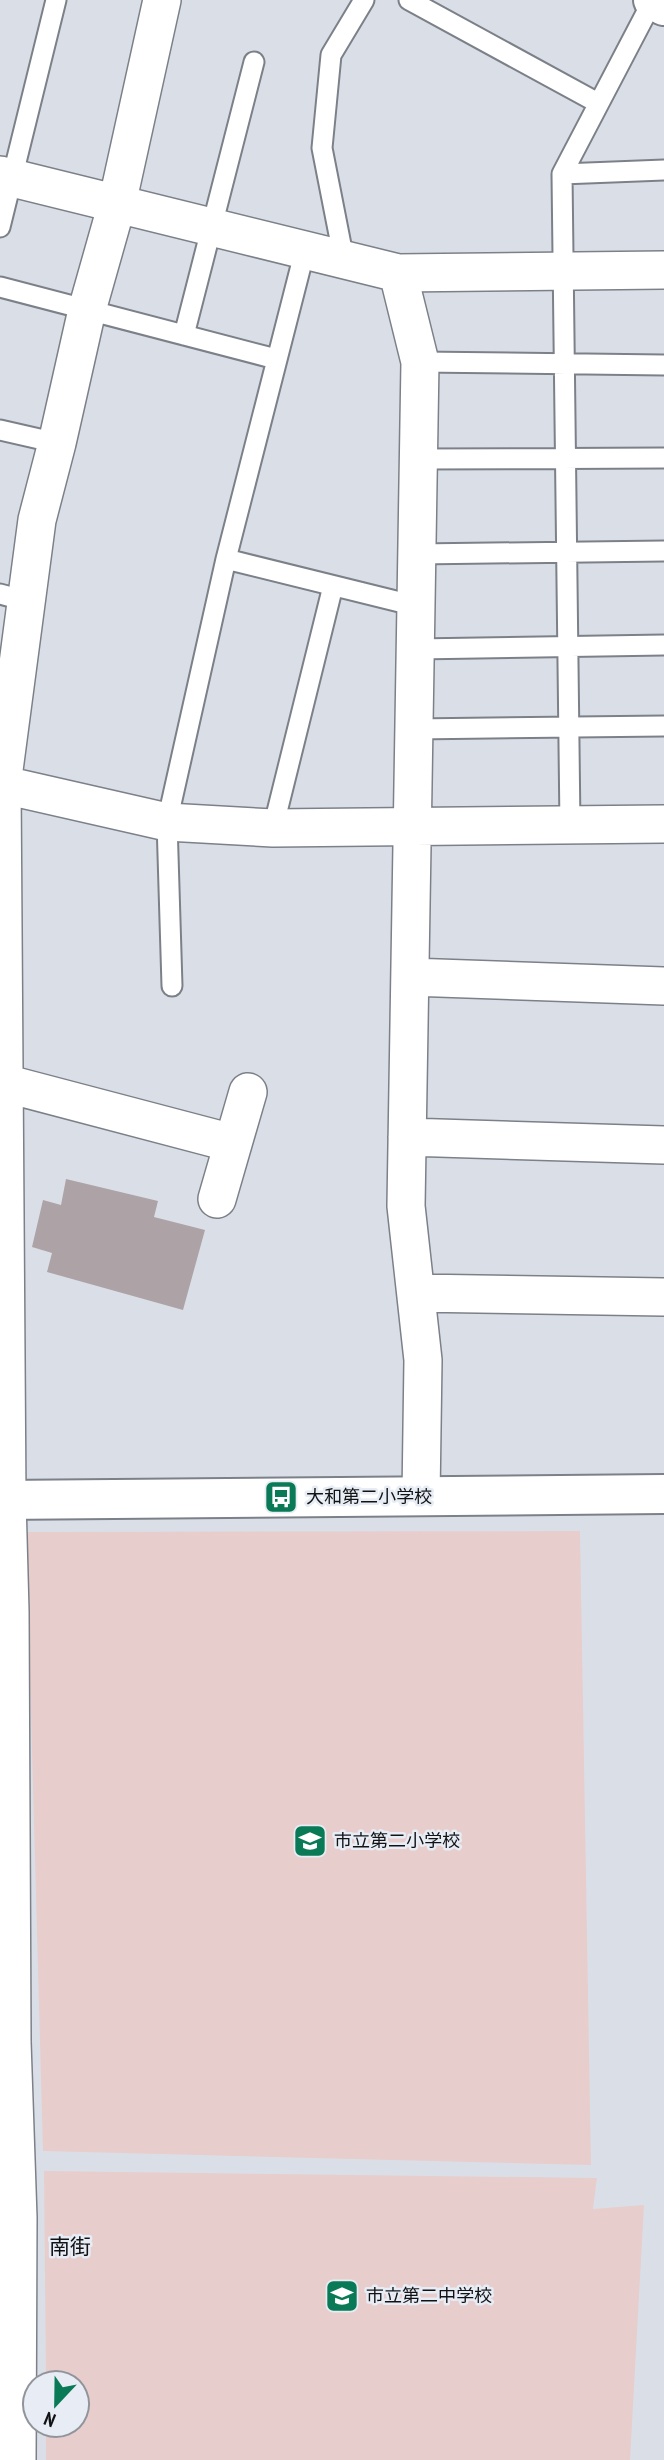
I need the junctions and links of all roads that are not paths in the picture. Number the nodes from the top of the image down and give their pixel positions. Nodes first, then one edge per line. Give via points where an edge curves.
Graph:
1 (56, 0) edge
2 (162, 0) edge
3 (363, 0) edge
4 (409, 0) edge
5 (653, 0) edge
6 (664, 6) edge
7 (254, 62) dead end
8 (598, 103) junction
9 (664, 170) edge
10 (562, 174) junction
11 (6, 177) edge
12 (117, 204) junction
13 (0, 227) edge
14 (212, 227) junction
15 (305, 250) junction
16 (344, 260) junction
17 (563, 271) junction
18 (664, 271) edge
19 (398, 273) junction
20 (0, 287) edge
21 (87, 310) junction
22 (184, 335) junction
23 (276, 359) junction
24 (420, 362) junction
25 (565, 364) junction
26 (664, 365) edge
27 (0, 430) edge
28 (57, 443) junction
29 (566, 458) junction
30 (664, 458) edge
31 (419, 459) junction
32 (664, 551) edge
33 (567, 552) junction
34 (417, 554) junction
35 (226, 559) junction
36 (333, 586) junction
37 (13, 597) edge
38 (416, 606) junction
39 (664, 645) edge
40 (568, 646) junction
41 (415, 649) junction
42 (664, 726) edge
43 (569, 728) junction
44 (414, 729) junction
45 (1, 785) edge
46 (167, 822) junction
47 (664, 824) edge
48 (570, 825) junction
49 (412, 827) junction
50 (273, 828) junction
51 (410, 977) junction
52 (172, 986) dead end
53 (664, 986) edge
54 (1, 1038) edge
55 (4, 1083) junction
56 (248, 1092) dead end
57 (2, 1127) edge
58 (407, 1137) junction
59 (232, 1143) junction
60 (664, 1145) edge
61 (217, 1199) dead end
62 (2, 1215) edge
63 (416, 1293) junction
64 (664, 1297) edge
65 (3, 1306) edge
66 (4, 1394) edge
67 (664, 1493) edge
68 (421, 1496) junction
69 (3, 1500) edge
70 (5, 1611) edge
71 (5, 1693) edge
72 (6, 1777) edge
73 (6, 1860) edge
74 (6, 1949) edge
75 (6, 2042) edge
76 (7, 2130) edge
77 (9, 2218) edge
78 (8, 2355) edge
79 (11, 2438) edge

1 - 11 lane
2 - 12 street
3 - 16 lane via 331,55 322,148
4 - 8 lane
5 - 6 street
5 - 8 lane
7 - 14 lane
8 - 10 lane
9 - 10 lane
10 - 17 lane
11 - 12 street
11 - 13 lane
12 - 14 street
12 - 21 street
14 - 15 street
14 - 22 lane
15 - 16 street
15 - 23 lane
16 - 19 street
17 - 18 street
17 - 19 street
17 - 25 lane
19 - 24 street
20 - 21 lane
21 - 22 lane
21 - 28 street
22 - 23 lane
23 - 35 lane
24 - 25 lane
24 - 31 street
25 - 26 lane
25 - 29 lane
27 - 28 lane
28 - 37 street
29 - 30 lane
29 - 31 lane
29 - 33 lane
31 - 34 street
32 - 33 lane
33 - 34 lane
33 - 40 lane
34 - 38 street
35 - 36 lane
35 - 46 lane
36 - 38 lane
36 - 50 lane
37 - 45 street
38 - 41 street
39 - 40 lane
40 - 41 lane
40 - 43 lane
41 - 44 street
42 - 43 lane
43 - 44 lane
43 - 48 lane
44 - 49 street
45 - 46 street
45 - 54 street
46 - 50 street
46 - 52 lane
47 - 48 street
48 - 49 street
49 - 50 street
49 - 51 street
51 - 53 street
51 - 58 street
54 - 55 street
55 - 57 street
55 - 59 street
56 - 59 street
57 - 62 street
58 - 60 street
58 - 63 street via 406,1206
59 - 61 street
62 - 65 street
63 - 64 street
63 - 68 street via 423,1360
65 - 66 street
66 - 69 street
67 - 68 street
68 - 69 street
69 - 70 street
70 - 71 street
71 - 72 street
72 - 73 street
73 - 74 street
74 - 75 street
75 - 76 street
76 - 77 street
77 - 78 street
78 - 79 street

